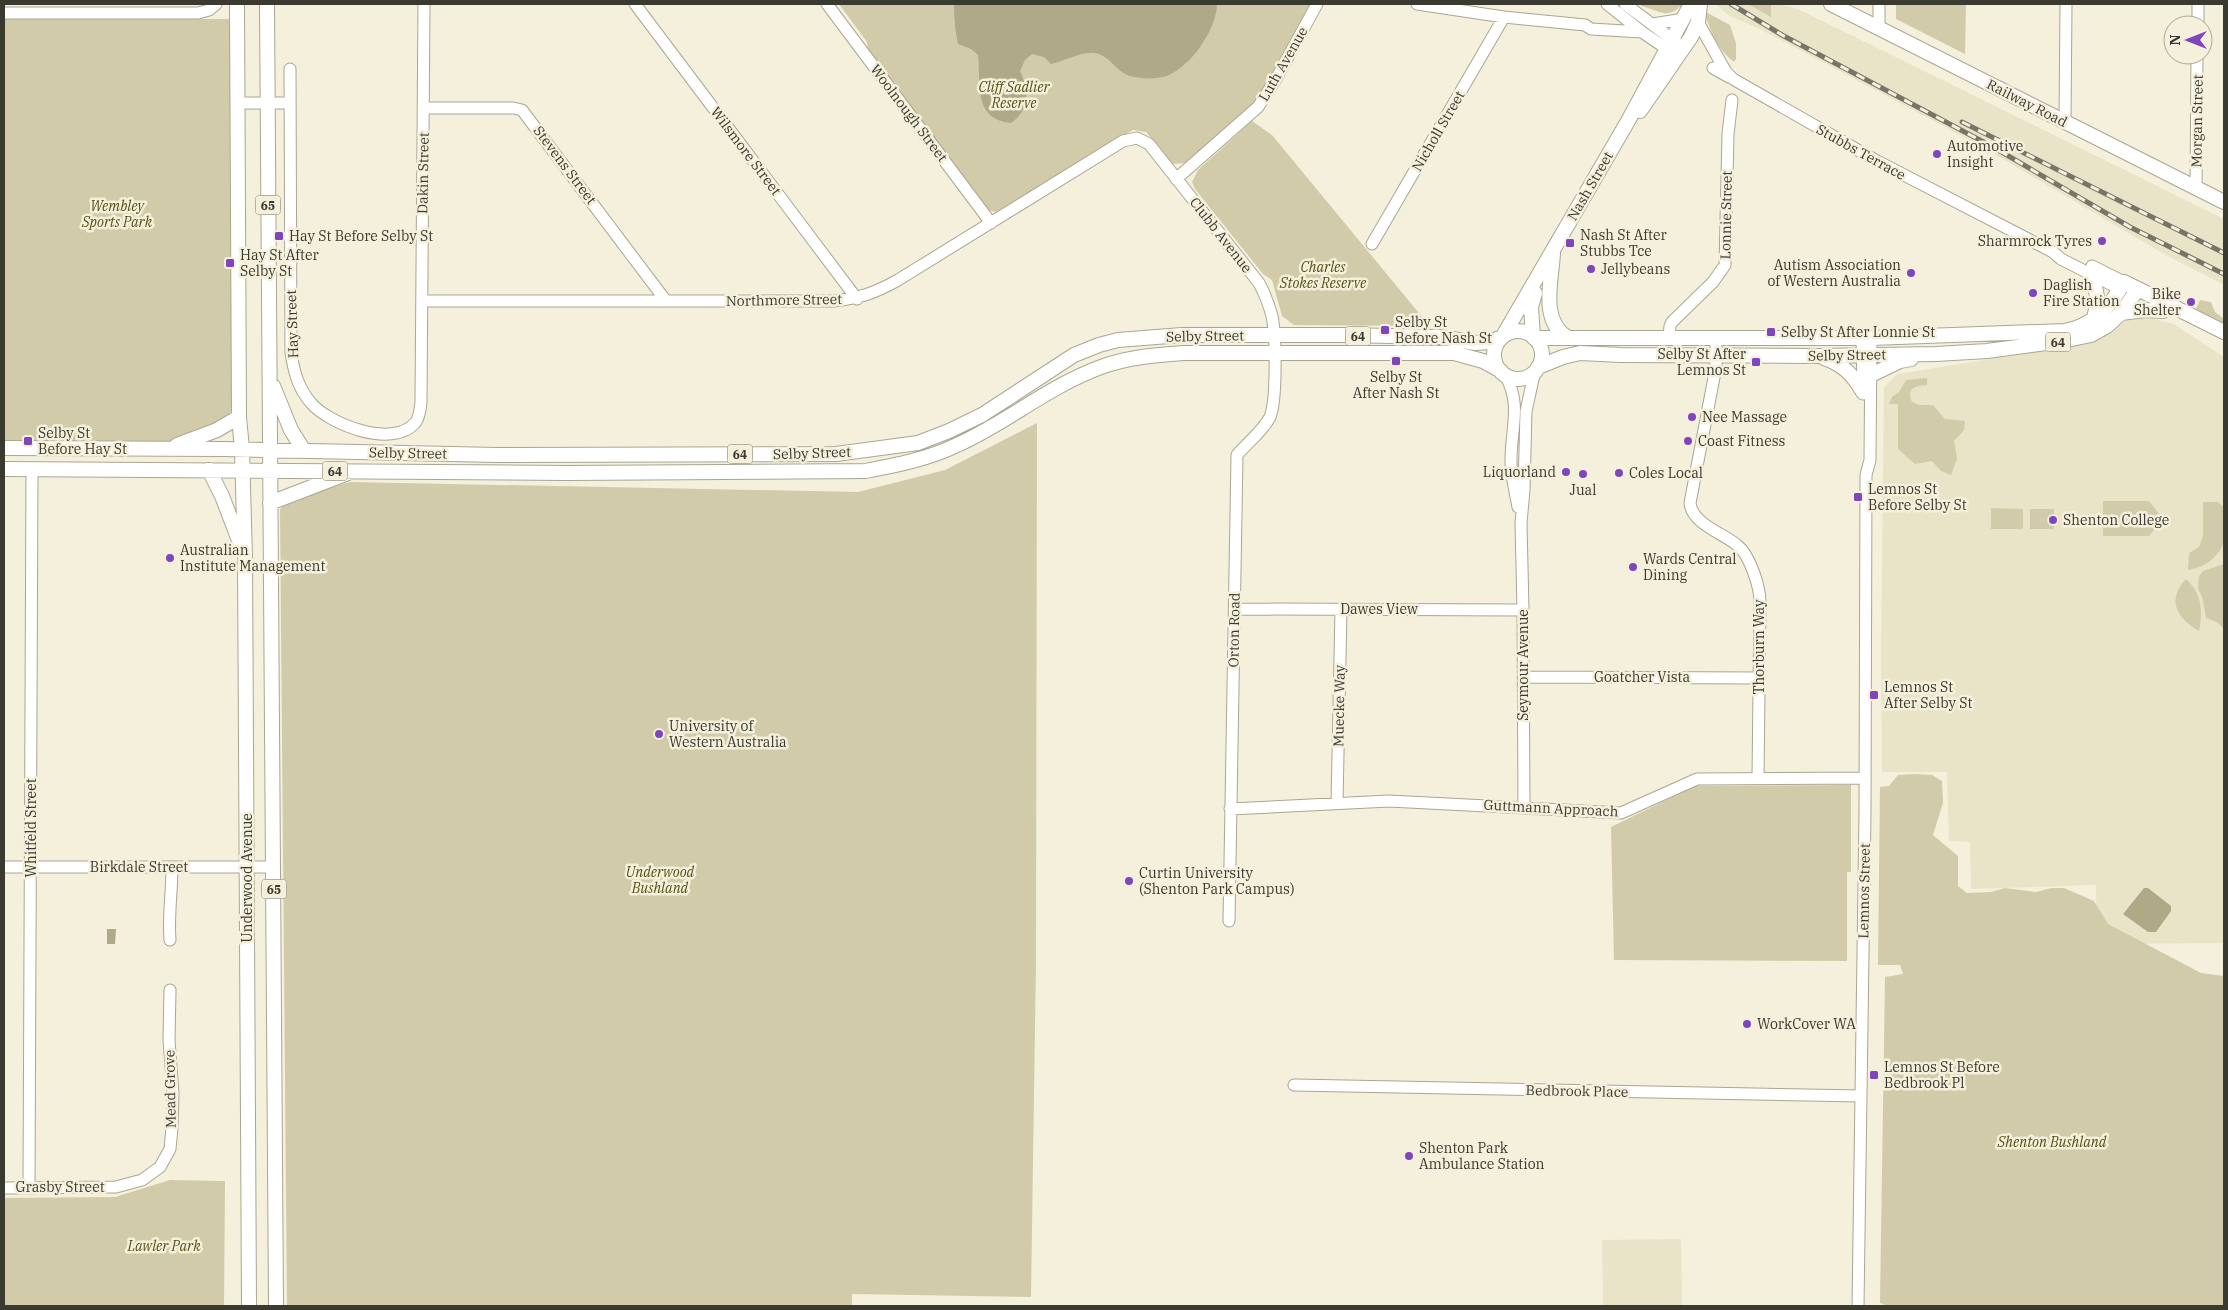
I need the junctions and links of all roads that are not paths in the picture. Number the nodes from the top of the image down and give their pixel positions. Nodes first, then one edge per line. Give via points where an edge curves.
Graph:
1 (216, 4) edge
2 (237, 4) edge
3 (267, 4) edge
4 (424, 4) edge
5 (635, 4) edge
6 (827, 4) edge
7 (1317, 4) edge
8 (1416, 4) edge
9 (1607, 4) edge
10 (1625, 4) edge
11 (1690, 4) edge
12 (1700, 4) edge
13 (1831, 4) edge
14 (1879, 4) edge
15 (2066, 4) edge
16 (4, 13) edge
17 (1504, 17) junction
18 (1691, 20) junction
19 (1652, 24) junction
20 (1879, 29) junction
21 (1642, 32) junction
22 (1676, 49) junction
23 (2197, 65) edge
24 (1713, 68) dead end
25 (290, 69) dead end
26 (1733, 79) junction
27 (1732, 100) dead end
28 (238, 103) junction
29 (267, 103) junction
30 (290, 103) junction
31 (424, 108) junction
32 (2065, 122) junction
33 (1131, 138) joint
34 (1176, 179) junction
35 (2196, 187) junction
36 (2224, 202) edge
37 (991, 223) junction
38 (1372, 244) dead end
39 (1553, 251) junction
40 (2052, 252) junction
41 (2089, 273) junction
42 (2122, 286) junction
43 (2136, 293) junction
44 (857, 299) junction
45 (422, 301) junction
46 (666, 301) junction
47 (2163, 311) junction
48 (2121, 313) junction
49 (2094, 319) junction
50 (2224, 332) edge
51 (1274, 335) junction
52 (1503, 336) junction
53 (1533, 337) junction
54 (1668, 337) junction
55 (1716, 337) junction
56 (1568, 338) junction
57 (1867, 338) junction
58 (1118, 340) junction
59 (2224, 342) edge
60 (1274, 353) junction
61 (1866, 354) junction
62 (1936, 354) junction
63 (1716, 355) junction
64 (1819, 356) junction
65 (1125, 360) junction
66 (1537, 369) junction
67 (1503, 373) junction
68 (1871, 375) junction
69 (270, 378) junction
70 (1862, 392) junction
71 (421, 402) joint
72 (239, 417) junction
73 (4, 448) edge
74 (166, 449) junction
75 (242, 450) junction
76 (270, 450) junction
77 (304, 451) junction
78 (467, 454) junction
79 (668, 455) junction
80 (4, 469) edge
81 (32, 469) junction
82 (209, 470) junction
83 (243, 471) junction
84 (270, 471) junction
85 (354, 471) junction
86 (468, 472) junction
87 (668, 473) junction
88 (1866, 475) junction
89 (270, 503) junction
90 (1520, 523) junction
91 (244, 558) junction
92 (1235, 609) junction
93 (1341, 609) junction
94 (1523, 610) junction
95 (1524, 677) junction
96 (1759, 678) junction
97 (1758, 778) junction
98 (1865, 778) junction
99 (1337, 803) junction
100 (1524, 807) junction
101 (1230, 809) junction
102 (4, 867) edge
103 (31, 867) junction
104 (172, 867) junction
105 (247, 867) junction
106 (274, 867) junction
107 (1229, 921) dead end
108 (170, 940) dead end
109 (170, 990) dead end
110 (1294, 1085) dead end
111 (1861, 1096) junction
112 (29, 1187) junction
113 (116, 1187) joint
114 (4, 1188) edge
115 (249, 1306) edge
116 (276, 1306) edge
117 (1858, 1306) edge

1 - 16 street via 198,14
2 - 28 main road, 65
3 - 29 main road, Hay Street / 65
4 - 31 street, Dakin Street
5 - 44 street, Wilsmore Street
6 - 37 street, Woolnough Street
7 - 34 street, Luth Avenue via 1258,107
8 - 17 street
9 - 21 street
10 - 19 street
11 - 18 main road, Nash Street
12 - 18 main road, Nash Street
13 - 20 main road, Railway Road
14 - 20 street
15 - 32 street
17 - 21 street
17 - 38 street, Nicholl Street
18 - 19 street
18 - 22 main road, Nash Street
18 - 26 street, Stubbs Terrace
19 - 22 street
20 - 32 main road, Railway Road
21 - 22 street
22 - 39 main road, Nash Street via 1636,104
23 - 35 street, Morgan Street
24 - 26 street
25 - 30 street, Hay Street
26 - 40 street, Stubbs Terrace via 1877,161
27 - 54 street, Lonnie Street via 1728,134 1726,266 1672,322
28 - 29 street
28 - 72 main road, 65
29 - 30 street
29 - 69 main road, Hay Street / 65
30 - 71 street, Hay Street via 291,353 298,382 312,404 324,415 341,425 367,433 405,430 420,415
31 - 45 street, Dakin Street
31 - 46 street, Stevens Street via 522,110
32 - 35 main road, Railway Road
33 - 34 street, Clubb Avenue via 1149,144
33 - 37 street, Northmore Street
34 - 51 street, Clubb Avenue via 1259,284 1270,309
35 - 36 main road, Railway Road
37 - 44 street, Northmore Street via 898,280
39 - 52 main road, Nash Street
39 - 53 main road, Nash Street via 1532,302
39 - 56 main road via 1549,302 1558,328
40 - 41 street, Stubbs Terrace
40 - 42 street, Stubbs Terrace via 2065,254
41 - 42 street, Stubbs Terrace
41 - 49 main road via 2099,303
42 - 43 main road, Stubbs Terrace
42 - 49 main road, Selby Street / 64
43 - 47 main road, Stubbs Terrace
43 - 48 main road, Selby Street / 64
43 - 50 main road, Stubbs Terrace
44 - 46 street, Northmore Street
45 - 46 street, Northmore Street
45 - 71 street, Dakin Street
47 - 48 main road
47 - 59 main road, Stubbs Terrace
48 - 62 main road, Selby Street / 64 via 2099,331 2081,338
49 - 57 main road, Selby Street / 64 via 2065,331
51 - 52 main road, Selby Street / 64 via 1441,337 1475,343 1490,342
51 - 58 main road, Selby Street / 64 via 1182,335
51 - 60 street, Clubb Avenue
52 - 53 main road, 64 via 1519,331
52 - 67 main road via 1494,353 1495,362
53 - 56 main road, Selby Street
53 - 66 main road via 1541,351
54 - 55 main road, Selby Street / 64
54 - 56 main road, Selby Street
55 - 57 main road, Selby Street / 64
55 - 63 street, Thorburn Way
57 - 61 street, Lemnos Street
58 - 65 main road
58 - 79 main road, Selby Street / 64 via 1074,355 982,415 918,443 836,454
60 - 65 main road, Selby Street / 64 via 1184,353
60 - 67 main road, Selby Street / 64 via 1454,353 1483,361
60 - 92 street, Orton Road via 1271,413 1237,455
61 - 62 main road, Selby Street / 64
61 - 64 main road, Selby Street / 64
61 - 68 street, Lemnos Street
61 - 70 street, Lemnos Street
62 - 68 main road via 1900,361
63 - 64 main road, Selby Street / 64
63 - 66 main road, Selby Street via 1578,353
63 - 96 street, Thorburn Way via 1690,508 1698,518 1744,552 1758,585
64 - 70 main road via 1839,363 1849,371
65 - 87 main road, Selby Street / 64 via 1079,376 957,445 910,462 865,471
66 - 67 main road, 64 via 1521,378
66 - 90 street, Seymour Avenue via 1526,410
67 - 90 street, Seymour Avenue via 1515,401 1512,466
68 - 88 street, Lemnos Street via 1870,460
69 - 76 main road, Hay Street / 65
69 - 77 main road via 291,430
70 - 88 street, Lemnos Street via 1862,459
72 - 74 main road via 217,430
72 - 75 main road, 65
73 - 74 main road, Selby Street / 64
74 - 75 main road, Selby Street / 64
75 - 76 main road, Selby Street / 64
75 - 83 main road, Underwood Avenue / 65
76 - 77 main road, Selby Street / 64
76 - 84 main road, Underwood Avenue / 65
77 - 78 main road, Selby Street / 64
78 - 79 main road, Selby Street / 64
78 - 86 main road
79 - 87 main road
80 - 81 main road, Selby Street / 64
81 - 82 main road, Selby Street / 64
81 - 103 street, Whitfeld Street
82 - 83 main road, Selby Street / 64
82 - 91 main road
83 - 84 main road, Selby Street / 64
83 - 91 main road, Underwood Avenue / 65
84 - 85 main road, Selby Street / 64
84 - 89 main road, Underwood Avenue / 65
85 - 86 main road, Selby Street / 64
85 - 89 main road
86 - 87 main road, Selby Street / 64
88 - 98 street, Lemnos Street
89 - 106 main road, Underwood Avenue / 65
90 - 94 street, Seymour Avenue
91 - 105 main road, Underwood Avenue / 65
92 - 93 street, Dawes View
92 - 101 street, Orton Road
93 - 94 street, Dawes View
93 - 99 street, Muecke Way
94 - 95 street, Seymour Avenue
95 - 96 street, Goatcher Vista
95 - 100 street, Seymour Avenue
96 - 97 street, Thorburn Way
97 - 98 street, Guttmann Approach
97 - 100 street, Guttmann Approach via 1697,779 1624,812
98 - 111 street, Lemnos Street
99 - 100 street, Guttmann Approach via 1390,801
99 - 101 street, Guttmann Approach
101 - 107 street, Orton Road
102 - 103 street, Birkdale Street
103 - 104 street, Birkdale Street
103 - 112 street, Whitfeld Street
104 - 105 street, Birkdale Street
104 - 108 street via 168,920
105 - 106 street, Birkdale Street
105 - 115 main road, Underwood Avenue / 65
106 - 116 main road, Underwood Avenue / 65
109 - 113 street, Mead Grove via 173,1094 170,1149 160,1167 142,1180
110 - 111 street, Bedbrook Place
111 - 117 street, Lemnos Street
112 - 113 street, Grasby Street
112 - 114 street, Grasby Street

